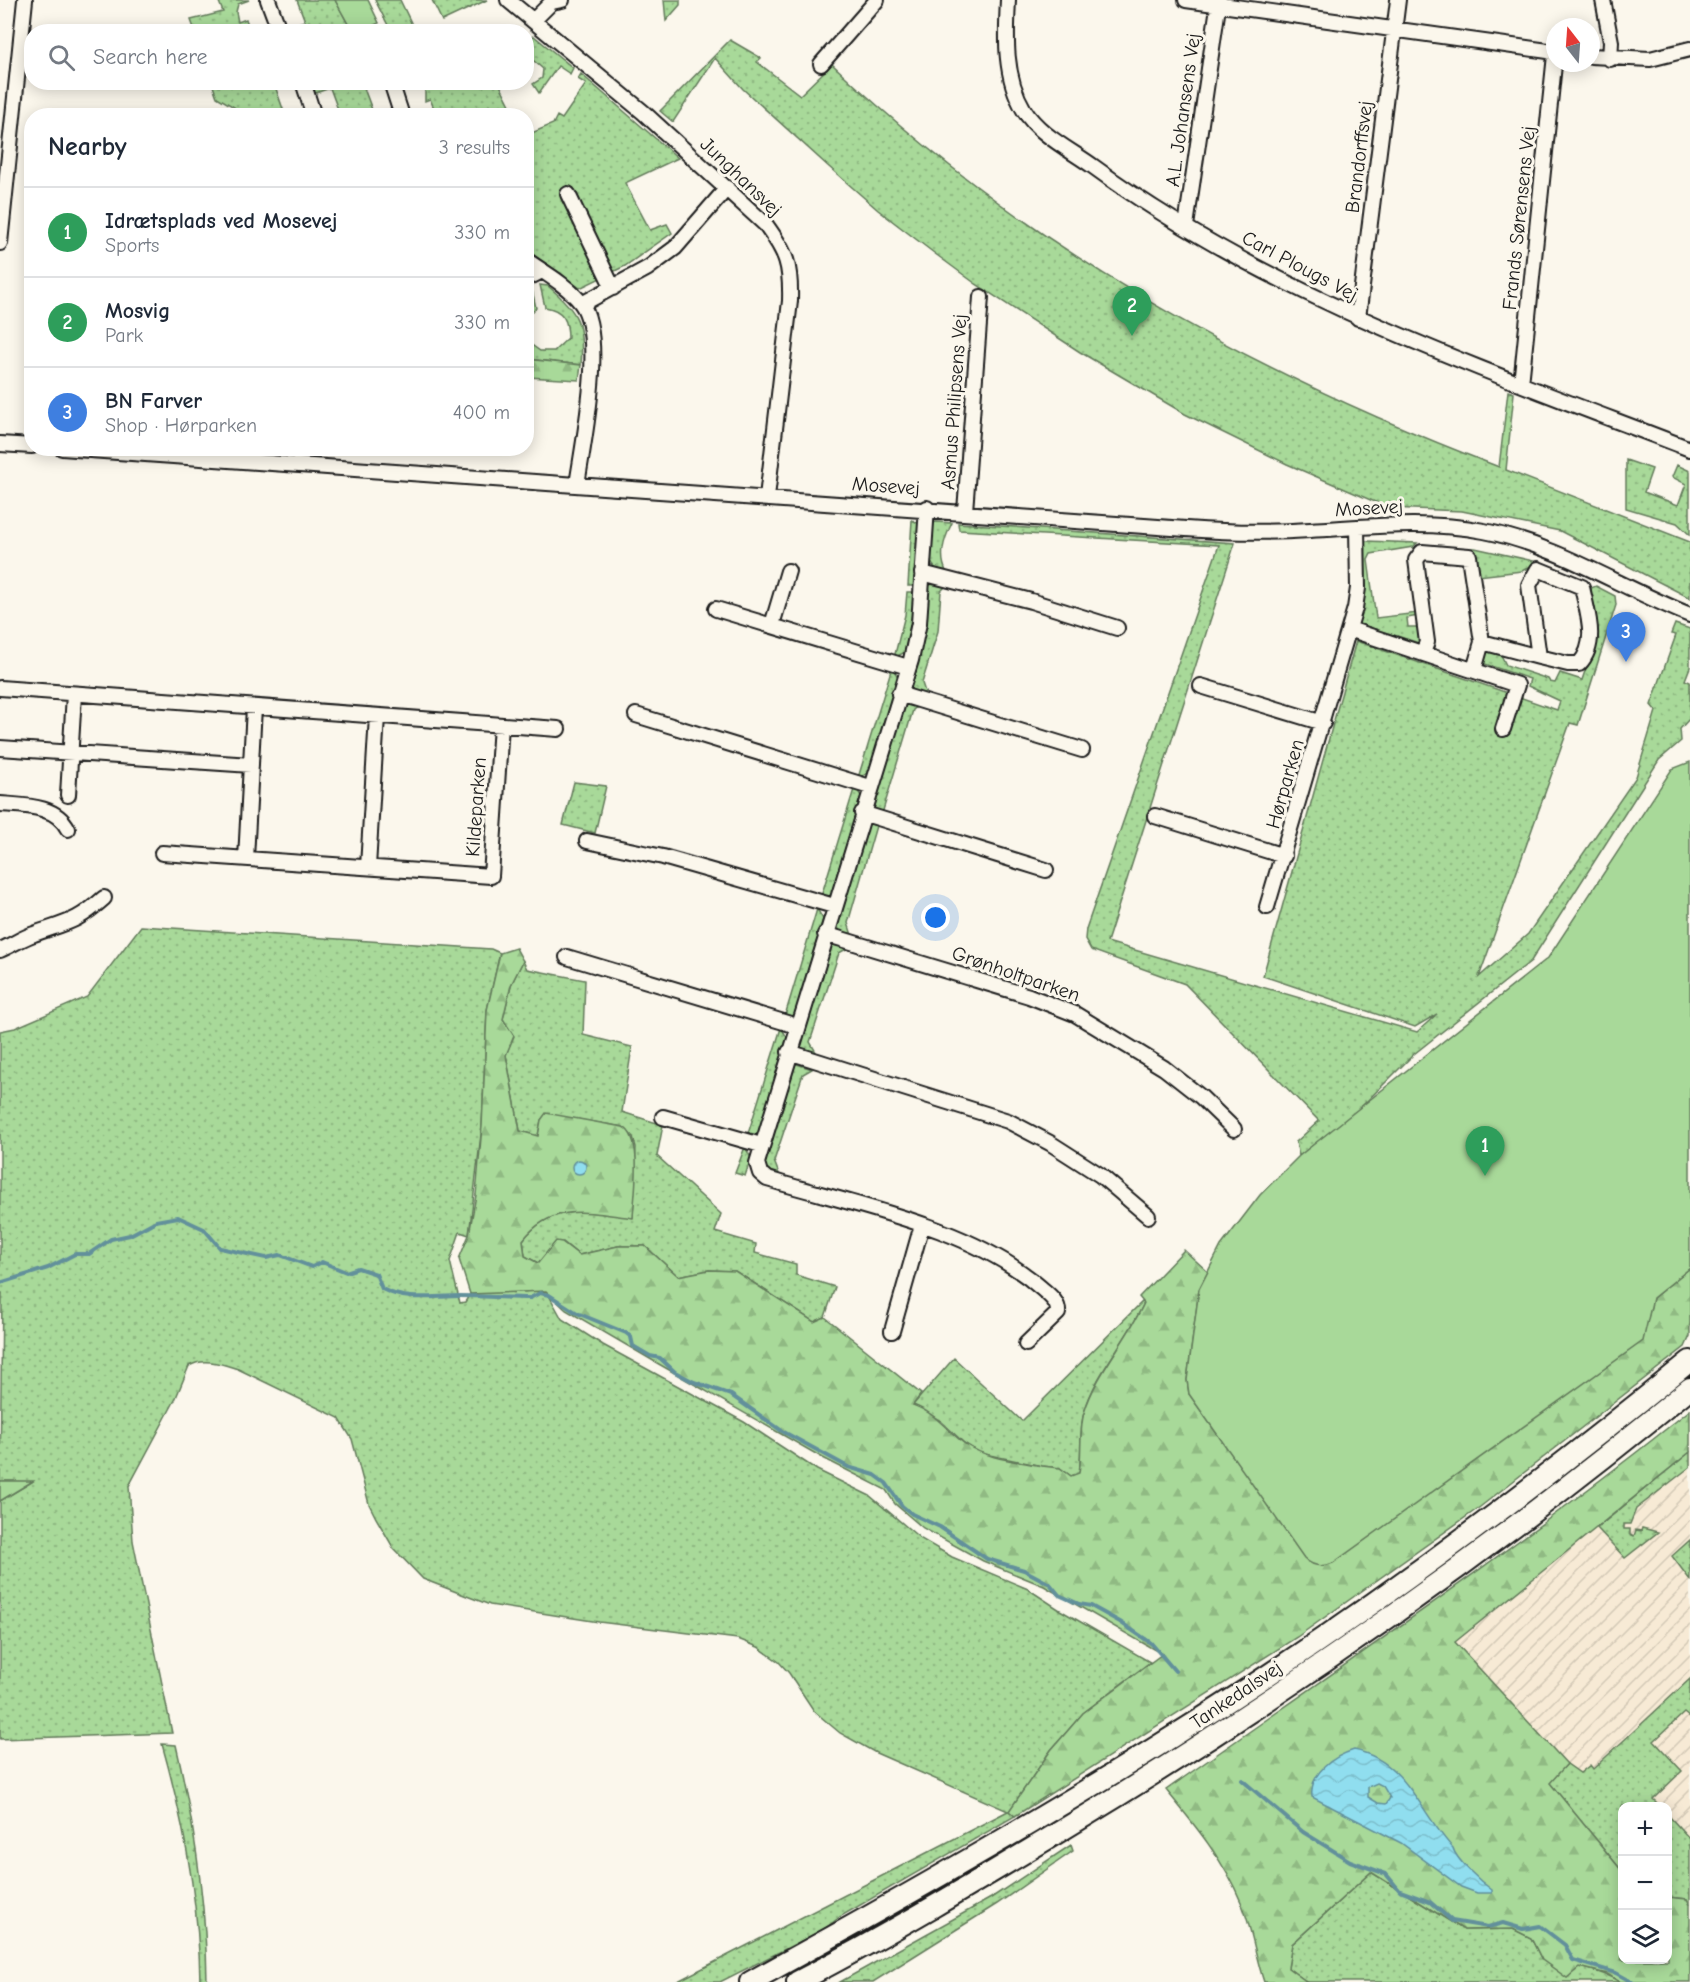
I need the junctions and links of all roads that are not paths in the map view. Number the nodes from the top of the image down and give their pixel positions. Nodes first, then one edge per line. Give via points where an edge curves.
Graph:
1 (25, 0) edge
2 (268, 0) edge
3 (508, 0) edge
4 (562, 0) edge
5 (877, 0) edge
6 (1008, 0) edge
7 (1186, 0) edge
8 (1398, 0) edge
9 (1603, 0) edge
10 (1219, 2) edge
11 (533, 21) junction
12 (277, 24) edge
13 (1395, 29) junction
14 (1688, 50) edge
15 (1546, 52) edge
16 (1600, 57) edge
17 (1610, 59) junction
18 (821, 64) dead end
19 (1690, 65) edge
20 (1553, 72) edge
21 (306, 90) edge
22 (394, 90) edge
23 (311, 108) edge
24 (399, 108) edge
25 (727, 189) junction
26 (568, 194) dead end
27 (1186, 226) junction
28 (0, 243) edge
29 (534, 266) edge
30 (542, 271) junction
31 (534, 275) edge
32 (613, 288) junction
33 (981, 297) dead end
34 (582, 304) junction
35 (1358, 318) junction
36 (1521, 384) junction
37 (0, 444) edge
38 (24, 446) edge
39 (1690, 449) edge
40 (223, 456) edge
41 (577, 485) junction
42 (767, 497) junction
43 (927, 508) junction
44 (965, 511) junction
45 (1357, 527) junction
46 (789, 571) dead end
47 (922, 573) junction
48 (716, 609) dead end
49 (1690, 615) edge
50 (772, 626) junction
51 (1117, 628) dead end
52 (1349, 629) junction
53 (1482, 642) junction
54 (1423, 653) junction
55 (1539, 657) junction
56 (908, 667) junction
57 (1474, 670) junction
58 (1201, 687) dead end
59 (0, 688) edge
60 (74, 694) junction
61 (899, 694) junction
62 (254, 707) junction
63 (636, 715) dead end
64 (377, 716) junction
65 (1323, 723) junction
66 (501, 725) junction
67 (558, 729) dead end
68 (1503, 729) dead end
69 (0, 748) edge
70 (1082, 750) dead end
71 (70, 753) junction
72 (251, 765) junction
73 (870, 787) junction
74 (68, 795) dead end
75 (0, 804) edge
76 (862, 813) junction
77 (1155, 816) dead end
78 (68, 829) dead end
79 (586, 841) dead end
80 (162, 853) dead end
81 (1284, 856) junction
82 (246, 859) junction
83 (368, 867) junction
84 (1046, 870) dead end
85 (104, 898) dead end
86 (834, 906) junction
87 (1267, 907) dead end
88 (825, 934) junction
89 (0, 950) edge
90 (567, 957) dead end
91 (797, 1026) junction
92 (789, 1052) junction
93 (663, 1117) dead end
94 (1234, 1129) dead end
95 (761, 1145) junction
96 (1148, 1216) dead end
97 (922, 1225) junction
98 (892, 1331) dead end
99 (1026, 1344) dead end
100 (1690, 1361) edge
101 (1690, 1388) edge
102 (750, 1982) edge
103 (797, 1982) edge

1 - 28 street
2 - 12 street
3 - 11 street, Junghansvej
4 - 11 street via 552,2
5 - 18 street
6 - 27 street, Carl Plougs Vej via 1007,64 1024,110 1043,131 1144,203
7 - 10 street
8 - 13 street, Brandorffsvej
9 - 17 street
10 - 13 street
10 - 27 street, A.L. Johansens Vej
11 - 25 street, Junghansvej via 643,112
13 - 15 street
13 - 35 street, Brandorffsvej
14 - 17 street via 1650,59
14 - 19 street
16 - 17 street
20 - 36 street, Frands Sørensens Vej
21 - 23 street
22 - 24 street
25 - 32 street via 675,248
25 - 42 street, Junghansvej via 766,225 790,270 790,301
26 - 32 street
27 - 35 street, Carl Plougs Vej
29 - 30 street
30 - 31 street
30 - 34 street
32 - 34 street
33 - 44 street, Asmus Philipsens Vej
34 - 41 street via 591,321 593,339
35 - 36 street, Carl Plougs Vej
36 - 39 street, Carl Plougs Vej
37 - 38 street
40 - 41 street, Mosevej
41 - 42 street, Mosevej
42 - 43 street, Mosevej
43 - 44 street, Mosevej
43 - 47 street
44 - 45 street, Mosevej via 1201,530
45 - 49 street, Mosevej via 1446,525 1487,531 1561,556
45 - 52 street, Hørparken via 1358,588
46 - 50 street
47 - 51 street
47 - 56 street via 919,623
48 - 50 street
50 - 56 street
52 - 54 street
52 - 65 street, Hørparken
53 - 54 street via 1469,556 1422,552 1416,560 1427,642
53 - 55 street
53 - 57 street
54 - 57 street
55 - 55 street via 1528,585 1538,569 1582,587 1591,639 1579,664
56 - 61 street
57 - 68 street via 1517,686
58 - 65 street, Hørparken
59 - 60 street
60 - 62 street
60 - 71 street
61 - 70 street
61 - 73 street
62 - 64 street
62 - 72 street
63 - 73 street
64 - 66 street
64 - 83 street
65 - 81 street, Hørparken
66 - 67 street
66 - 83 street, Kildeparken via 491,876
69 - 71 street
71 - 72 street
71 - 74 street
72 - 82 street
73 - 76 street
75 - 78 street via 48,810 58,814
76 - 84 street
76 - 86 street
77 - 81 street, Hørparken
79 - 86 street via 599,850 663,857
80 - 82 street, Kildeparken
81 - 87 street, Hørparken
82 - 83 street, Kildeparken
85 - 89 street
86 - 88 street
88 - 91 street
88 - 94 street, Grønholtparken via 1029,996 1075,1014 1164,1068
90 - 91 street
91 - 92 street
92 - 95 street
92 - 96 street via 1008,1121 1100,1175
93 - 95 street
95 - 97 street via 757,1162 767,1179
97 - 98 street
97 - 99 street via 985,1248 1022,1271 1054,1300 1058,1313
100 - 102 highway, Tankedalsvej via 1492,1517 1174,1736 910,1895
101 - 103 highway, Tankedalsvej via 1558,1494 1417,1598 1218,1733 990,1874

